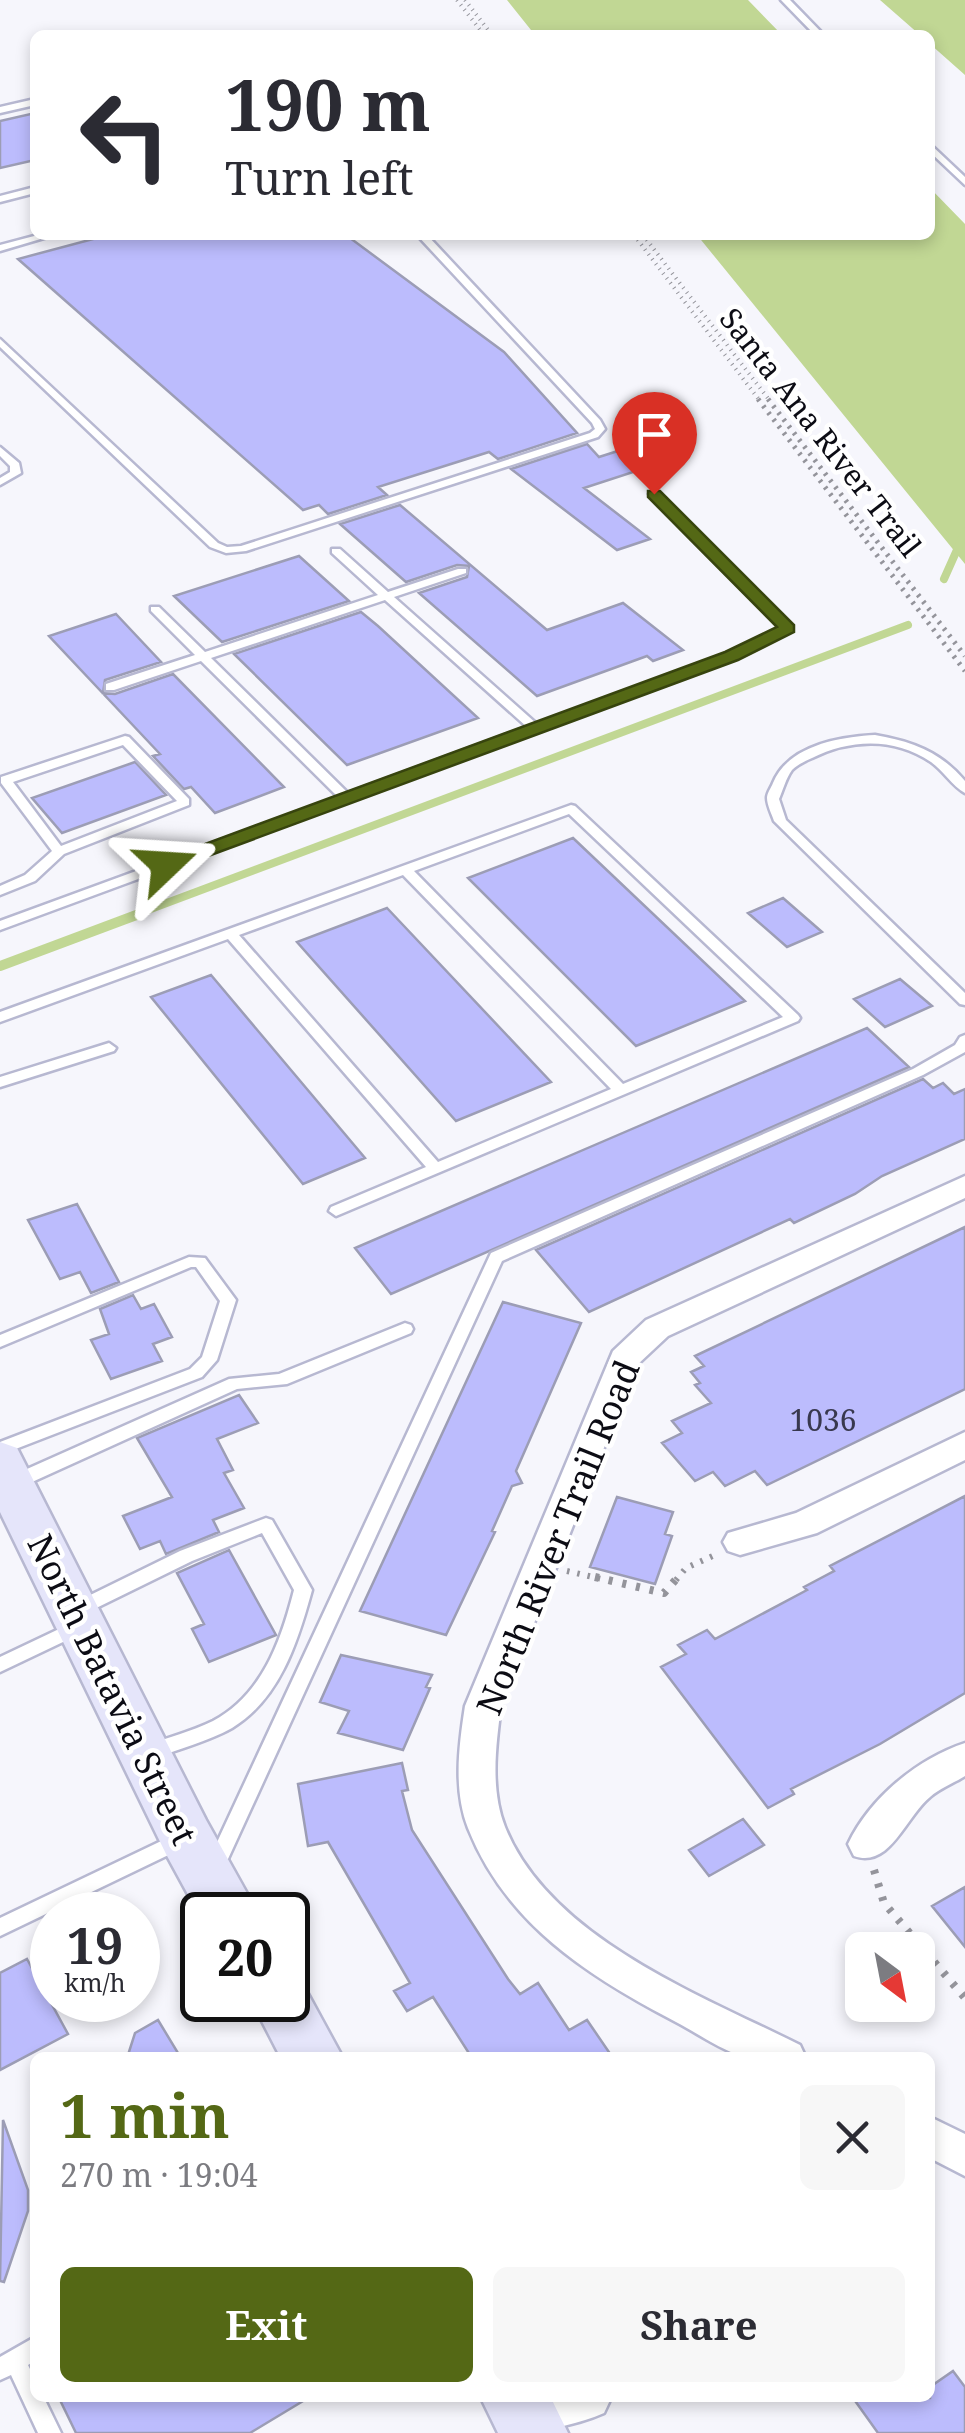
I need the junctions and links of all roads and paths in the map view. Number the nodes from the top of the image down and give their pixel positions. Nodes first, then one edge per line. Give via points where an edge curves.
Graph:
1 (458, 0) edge
2 (465, 0) edge
3 (786, 0) edge
4 (480, 30) edge
5 (488, 30) edge
6 (815, 30) edge
7 (30, 103) edge
8 (0, 110) edge
9 (935, 151) edge
10 (965, 182) edge
11 (30, 191) edge
12 (0, 199) edge
13 (31, 240) edge
14 (427, 240) edge
15 (638, 240) edge
16 (647, 240) edge
17 (0, 248) edge
18 (0, 342) edge
19 (0, 450) edge
20 (0, 482) edge
21 (654, 494) dead end
22 (336, 552) dead end
23 (462, 572) dead end
24 (388, 596) junction
25 (156, 608) dead end
26 (203, 656) junction
27 (965, 656) edge
28 (965, 672) edge
29 (110, 687) dead end
30 (535, 728) junction
31 (965, 789) edge
32 (346, 798) junction
33 (59, 851) junction
34 (406, 870) junction
35 (0, 892) edge
36 (21, 918) junction
37 (0, 926) edge
38 (232, 934) junction
39 (965, 1001) edge
40 (0, 1017) edge
41 (965, 1040) edge
42 (109, 1048) dead end
43 (0, 1082) edge
44 (620, 1091) junction
45 (436, 1169) junction
46 (965, 1186) edge
47 (336, 1211) dead end
48 (405, 1328) dead end
49 (0, 1341) edge
50 (965, 1445) edge
51 (4, 1465) edge
52 (740, 1542) joint
53 (541, 1564) junction
54 (78, 1618) junction
55 (0, 1665) edge
56 (146, 1754) junction
57 (965, 1758) edge
58 (867, 1844) joint
59 (208, 1877) edge
60 (0, 1927) edge
61 (965, 1998) edge
62 (293, 2022) edge
63 (310, 2052) edge
64 (775, 2052) edge
65 (935, 2139) edge
66 (965, 2156) edge
67 (30, 2351) edge
68 (7, 2365) edge
69 (30, 2401) edge
70 (30, 2402) edge
71 (573, 2402) edge
72 (522, 2415) edge
73 (50, 2433) edge

1 - 4 path
2 - 5 path
3 - 6 lane
7 - 8 lane
9 - 10 lane
11 - 12 lane
13 - 17 lane
14 - 18 lane via 600,429 242,549 214,546
15 - 28 path
16 - 27 path, Santa Ana River Trail
19 - 20 lane via 16,473
21 - 30 lane via 788,629
22 - 24 lane
23 - 24 lane
24 - 26 lane
24 - 30 lane
25 - 26 lane
26 - 29 lane
26 - 32 lane
30 - 32 lane
31 - 39 lane via 952,770 913,745 868,738 824,746 787,766 773,798 780,821
32 - 36 lane
33 - 33 lane via 113,830 185,802 125,740 4,780
33 - 35 lane via 30,878
34 - 38 lane
34 - 44 lane
34 - 44 lane via 571,809 793,1018
35 - 36 lane
36 - 37 lane
38 - 40 lane
38 - 45 lane
41 - 59 lane via 918,1072 496,1257
42 - 43 lane
44 - 45 lane
45 - 47 lane
46 - 53 street, North River Trail Road via 656,1328 637,1343 624,1359
48 - 51 lane via 281,1380 235,1384
49 - 51 lane via 189,1262 200,1262 228,1300 209,1360 196,1372
50 - 52 street via 805,1524
51 - 54 main road, North Batavia Street
52 - 53 path via 686,1568 664,1593
53 - 64 street, North River Trail Road via 483,1706 476,1754 478,1794 503,1866 550,1919 596,1954
54 - 55 lane
54 - 56 main road, North Batavia Street
54 - 56 lane via 186,1556 266,1525 303,1590 291,1634 258,1696 230,1720
56 - 59 main road, North Batavia Street
57 - 58 street via 916,1786
58 - 61 path via 884,1904
59 - 60 lane
62 - 63 main road
65 - 66 street
67 - 68 lane
68 - 69 lane
70 - 73 lane
71 - 72 street

